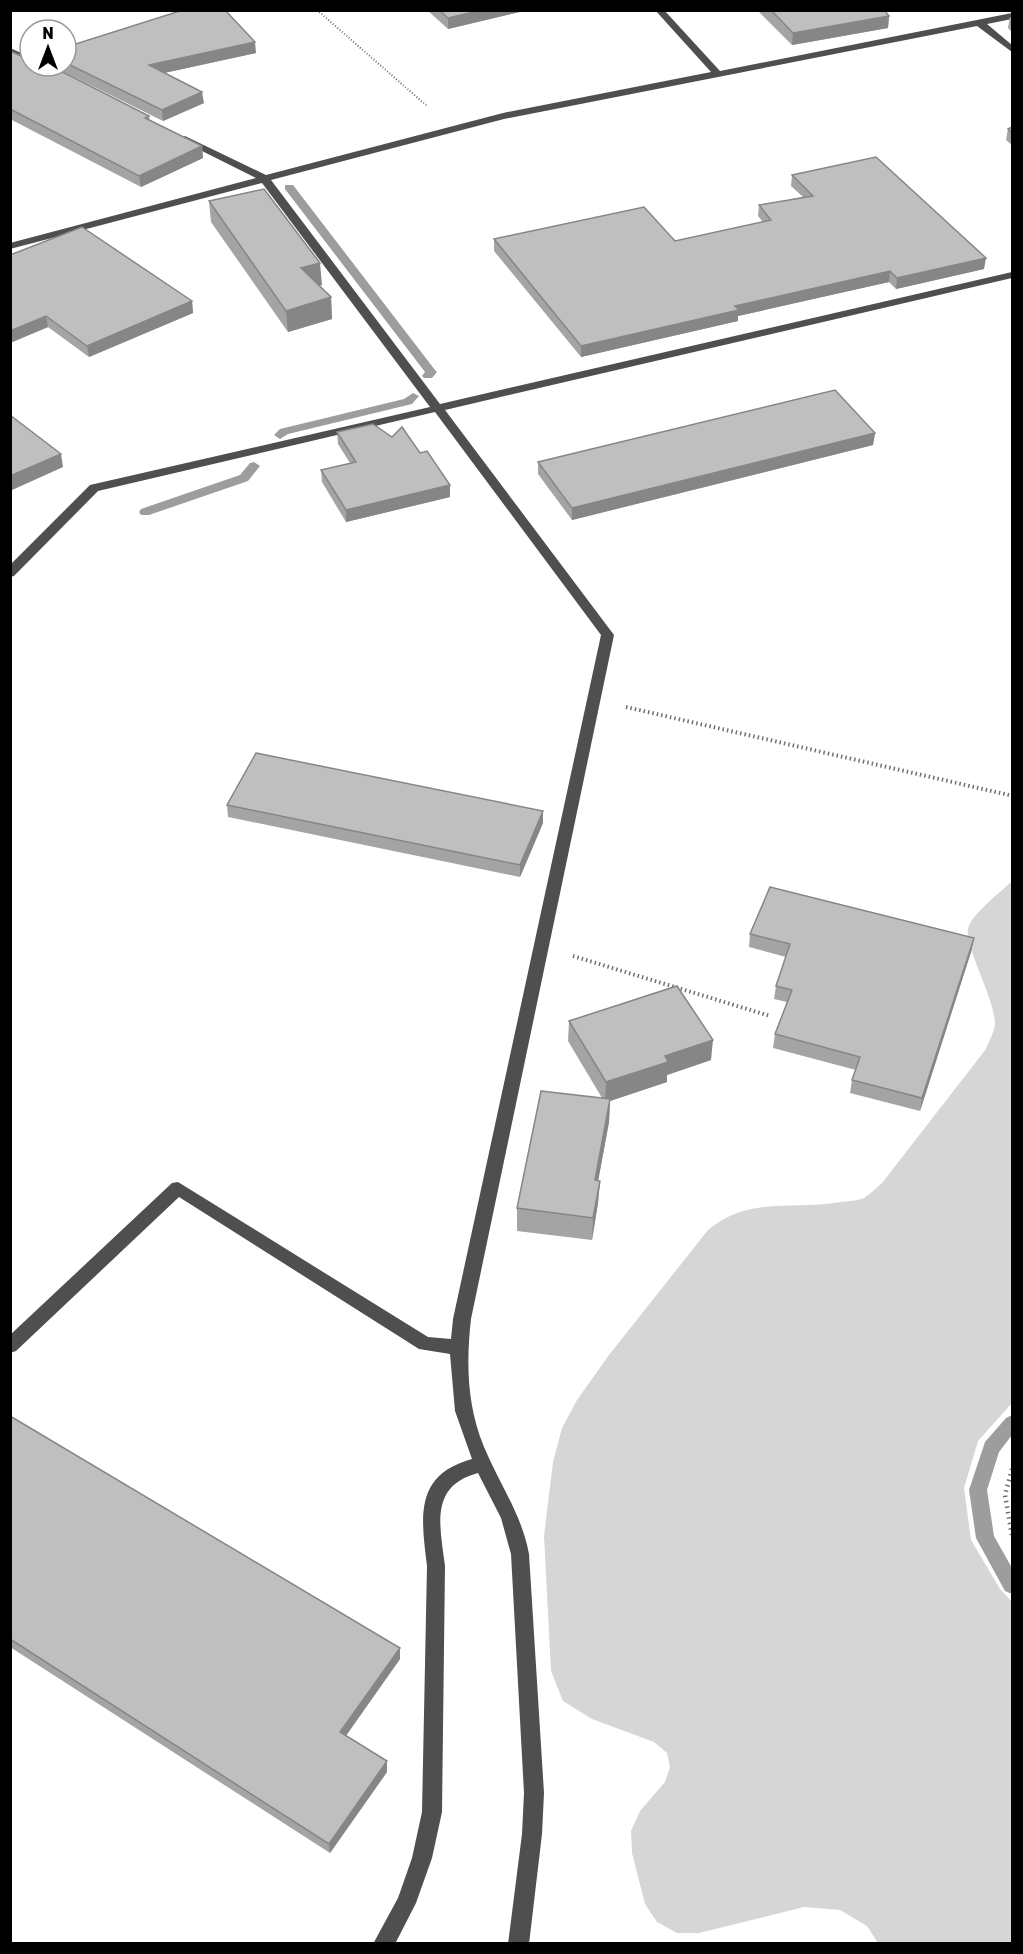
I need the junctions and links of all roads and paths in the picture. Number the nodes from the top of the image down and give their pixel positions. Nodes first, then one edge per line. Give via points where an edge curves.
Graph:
1 (317, 10) edge
2 (659, 10) edge
3 (1012, 16) edge
4 (980, 23) junction
5 (1012, 49) edge
6 (717, 74) junction
7 (453, 128) junction
8 (179, 136) edge
9 (264, 178) junction
10 (10, 246) edge
11 (1012, 275) edge
12 (438, 409) junction
13 (10, 573) edge
14 (594, 702) junction
15 (1009, 795) dead end
16 (541, 950) junction
17 (770, 1016) dead end
18 (10, 1346) edge
19 (458, 1347) junction
20 (483, 1464) junction
21 (1012, 1469) edge
22 (1012, 1536) edge
23 (383, 1944) edge
24 (518, 1944) edge

1 - 7 path
2 - 6 street
3 - 4 street
4 - 5 street
4 - 6 street
6 - 7 street
7 - 9 street
8 - 9 street
9 - 10 street
9 - 12 street
11 - 12 street
12 - 13 street via 94,488
12 - 14 street via 608,634
14 - 15 path
14 - 16 street
16 - 17 path
16 - 19 street
18 - 19 street via 178,1188 425,1344
19 - 20 street via 460,1392 468,1428
20 - 23 street via 449,1475 438,1490 432,1509 436,1566 432,1812 422,1858 406,1903
20 - 24 street via 511,1518 520,1554 534,1793
21 - 22 path via 1005,1495

